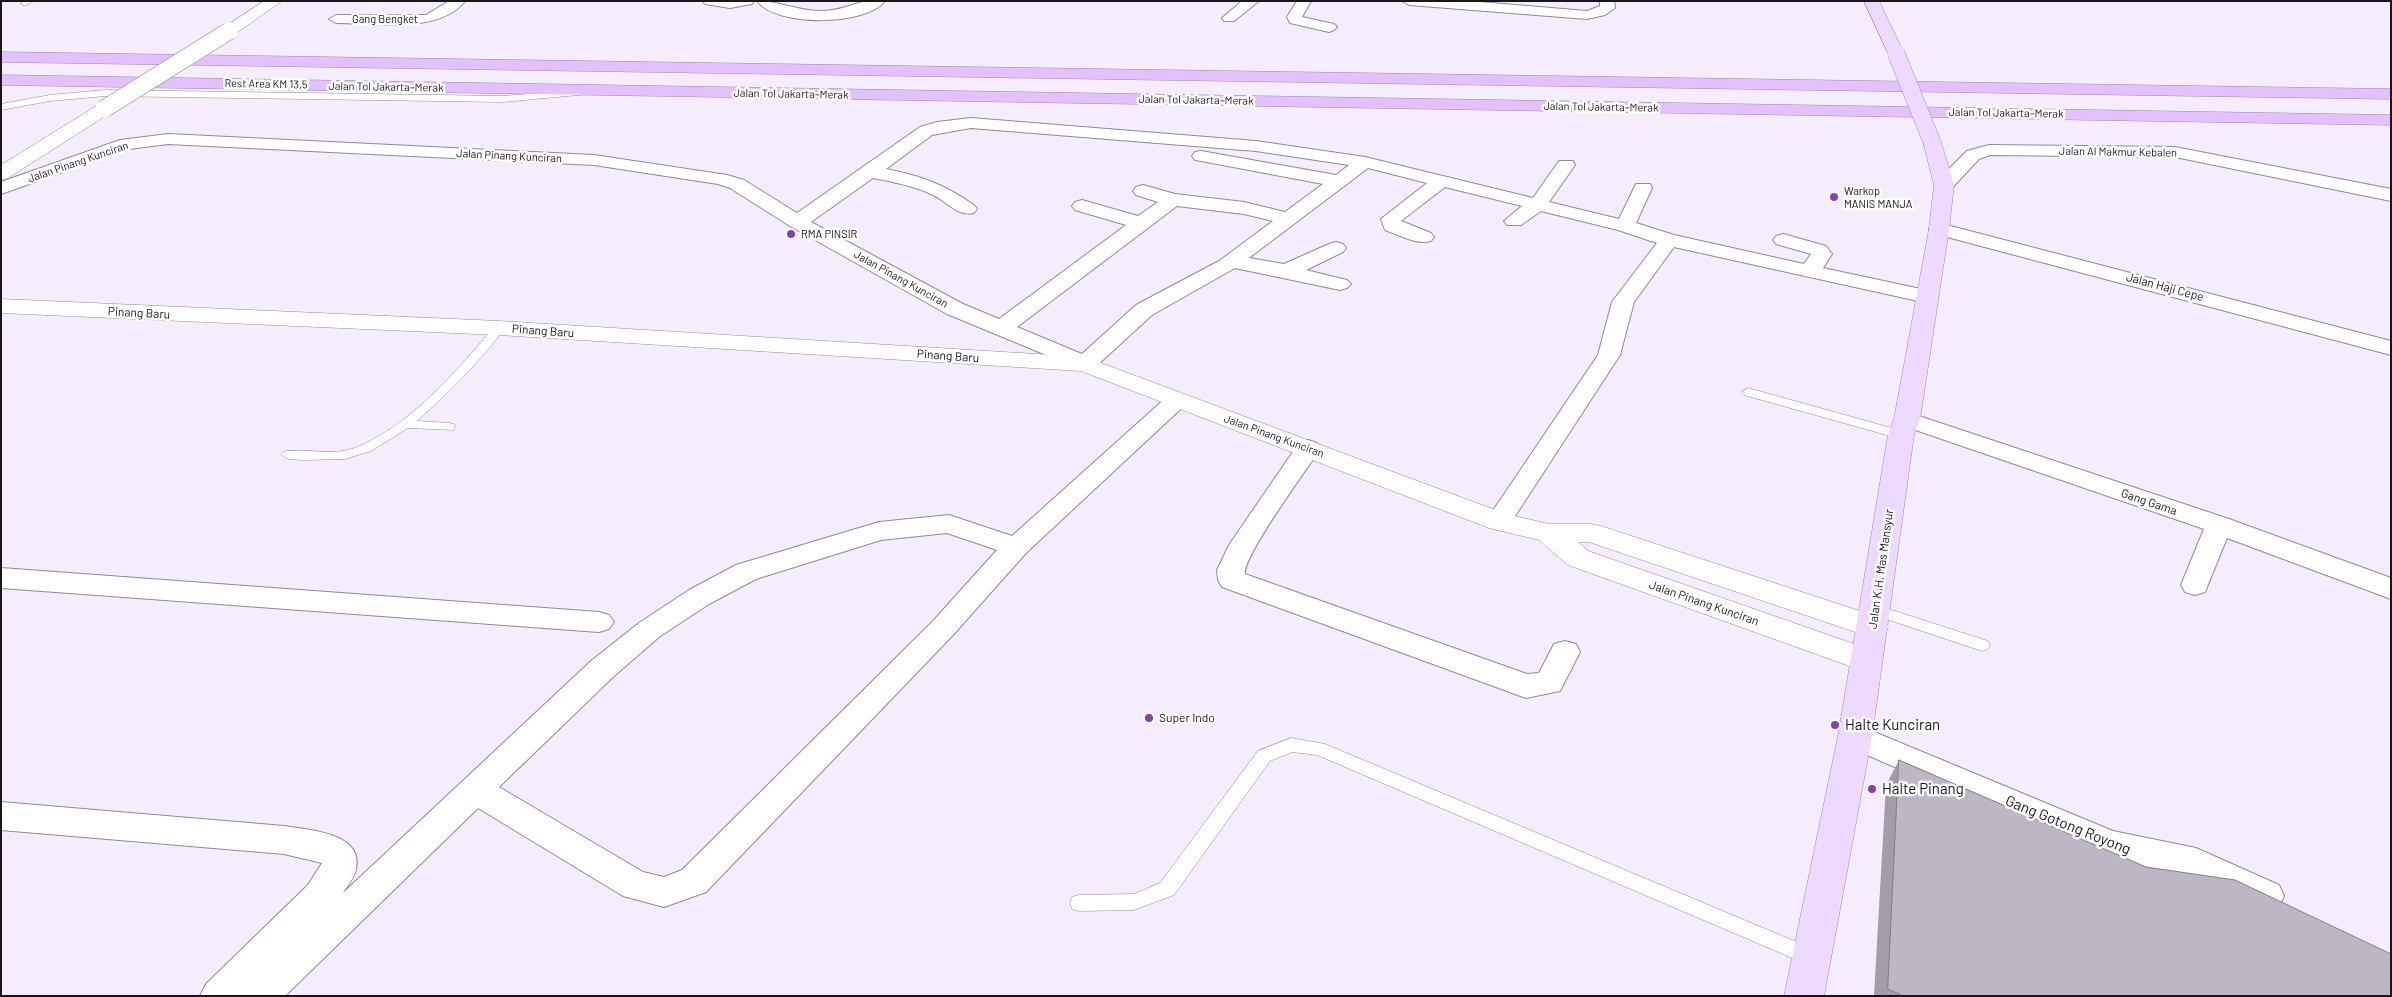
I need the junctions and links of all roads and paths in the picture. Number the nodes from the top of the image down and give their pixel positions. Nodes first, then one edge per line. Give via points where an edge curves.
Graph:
1 (275, 1) edge
2 (458, 1) edge
3 (710, 1) edge
4 (747, 1) edge
5 (764, 1) edge
6 (878, 1) edge
7 (1252, 1) edge
8 (1304, 1) edge
9 (1409, 1) edge
10 (1607, 1) edge
11 (1871, 1) edge
12 (1414, 2) edge
13 (1229, 18) dead end
14 (336, 19) dead end
15 (1329, 27) dead end
16 (1, 58) edge
17 (1, 80) edge
18 (591, 91) junction
19 (2391, 94) edge
20 (1, 106) edge
21 (2391, 120) edge
22 (1186, 154) dead end
23 (1365, 162) junction
24 (1566, 165) dead end
25 (870, 172) junction
26 (1, 174) edge
27 (1443, 180) junction
28 (1340, 181) junction
29 (1944, 185) junction
30 (1, 188) edge
31 (1643, 188) dead end
32 (1143, 191) dead end
33 (2391, 195) edge
34 (1173, 200) junction
35 (1538, 204) junction
36 (1082, 206) dead end
37 (968, 209) dead end
38 (1288, 219) junction
39 (1514, 221) dead end
40 (797, 222) junction
41 (1143, 224) junction
42 (1625, 226) junction
43 (1939, 230) junction
44 (1424, 237) dead end
45 (1669, 240) junction
46 (1783, 240) dead end
47 (1336, 248) dead end
48 (1232, 261) junction
49 (1286, 271) junction
50 (1811, 272) junction
51 (1340, 284) dead end
52 (1927, 297) junction
53 (1, 306) edge
54 (500, 328) junction
55 (1000, 329) junction
56 (2391, 348) edge
57 (1085, 364) junction
58 (1748, 392) dead end
59 (1177, 400) junction
60 (407, 424) junction
61 (449, 426) dead end
62 (1904, 427) junction
63 (1308, 448) junction
64 (288, 455) dead end
65 (1499, 521) junction
66 (2218, 526) junction
67 (1548, 533) junction
68 (1016, 547) junction
69 (1, 578) edge
70 (2195, 585) dead end
71 (2391, 589) edge
72 (1874, 619) junction
73 (599, 622) dead end
74 (1982, 645) dead end
75 (1565, 652) dead end
76 (1866, 660) junction
77 (1855, 736) junction
78 (476, 790) junction
79 (1, 816) edge
80 (1079, 903) dead end
81 (2296, 910) edge
82 (1812, 957) junction
83 (219, 996) edge
84 (259, 996) edge
85 (1804, 996) edge

1 - 26 main road, bridge
2 - 14 street, Gang Bengket via 428,19
3 - 4 street via 730,4
5 - 6 street via 784,10 836,15 861,10
7 - 13 street
8 - 15 street via 1295,20
9 - 12 street
10 - 12 street via 1608,8 1587,15
11 - 29 main road, Jalan K.H. Mas Mansyur, bridge via 1932,142
16 - 19 highway, Jalan Tol Jakarta–Merak
17 - 18 highway, Jalan Tol Jakarta–Merak
18 - 20 lane, Rest Area KM 13,5 via 503,99 104,93
18 - 21 highway, Jalan Tol Jakarta–Merak
22 - 28 street
23 - 25 street via 1256,146 971,123 926,131
23 - 27 street
23 - 28 street
24 - 35 street
25 - 37 street via 908,179 941,191
25 - 40 street
27 - 35 street
27 - 44 street via 1391,219 1392,226
28 - 38 street
29 - 33 street, Jalan Al Makmur Kebalen via 1973,155 1988,150 2175,152
29 - 43 main road, Jalan K.H. Mas Mansyur
30 - 40 street, Jalan Pinang Kunciran via 126,144 168,139 594,160 737,184
31 - 42 street
32 - 34 street
34 - 38 street via 1244,208
34 - 41 street
35 - 39 street
35 - 42 street
36 - 41 street
38 - 48 street
40 - 55 street, Jalan Pinang Kunciran via 951,307
41 - 55 street
42 - 45 street
43 - 52 main road, Jalan K.H. Mas Mansyur
43 - 56 street, Jalan Haji Cepe
45 - 50 street
45 - 65 street via 1623,302 1609,355
46 - 50 street via 1819,250 1822,254
47 - 49 street
48 - 49 street
48 - 57 street via 1144,310
49 - 51 street
50 - 52 street
52 - 62 main road, Jalan K.H. Mas Mansyur
53 - 54 main road, Pinang Baru
54 - 57 main road, Pinang Baru
54 - 60 lane
55 - 57 street, Jalan Pinang Kunciran
57 - 59 main road, Jalan Pinang Kunciran
58 - 62 lane
59 - 63 main road, Jalan Pinang Kunciran
59 - 68 street
60 - 61 lane
60 - 64 lane via 378,443 347,454 322,458
62 - 66 street, Gang Gama
62 - 72 main road, Jalan K.H. Mas Mansyur
63 - 65 main road, Jalan Pinang Kunciran
63 - 75 street via 1243,545 1230,570 1232,580 1526,686 1549,683
65 - 67 main road, Jalan Pinang Kunciran
66 - 70 street
66 - 71 street, Gang Gama
67 - 72 main road, Jalan Pinang Kunciran via 1591,533
67 - 76 main road, Jalan Pinang Kunciran via 1578,558
68 - 78 street via 949,524 880,531 746,572 698,597 649,630 602,669
68 - 78 street via 943,628 694,881 664,892 635,885
69 - 73 street
72 - 74 lane
72 - 76 main road, Jalan K.H. Mas Mansyur
76 - 77 main road, Jalan K.H. Mas Mansyur
77 - 81 street, Gang Gotong Royong via 2109,845 2196,863
77 - 82 main road, Jalan K.H. Mas Mansyur
78 - 84 street
79 - 83 street via 284,840 329,848 340,856 339,869 322,896
80 - 82 lane via 1134,902 1168,889 1264,756 1291,745 1319,749
82 - 85 main road, Jalan K.H. Mas Mansyur

